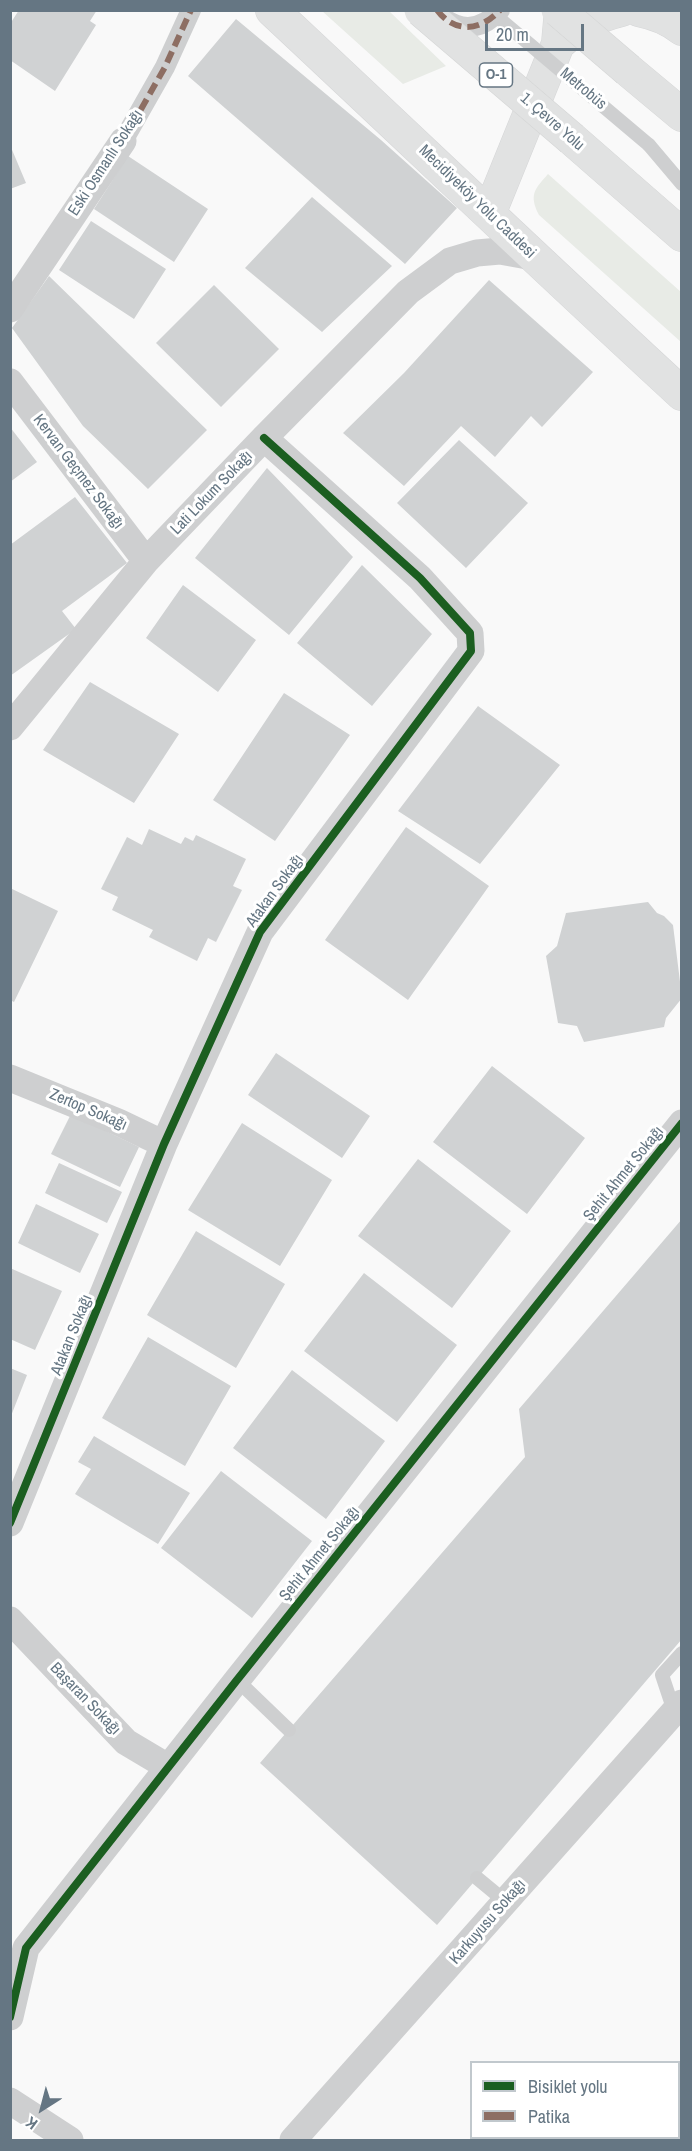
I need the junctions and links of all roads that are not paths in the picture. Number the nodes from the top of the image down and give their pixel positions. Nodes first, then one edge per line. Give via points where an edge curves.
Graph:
1 (191, 10) edge
2 (272, 10) edge
3 (421, 10) edge
4 (437, 10) edge
5 (489, 10) edge
6 (500, 10) edge
7 (559, 10) edge
8 (621, 10) edge
9 (639, 10) edge
10 (681, 28) edge
11 (558, 44) junction
12 (681, 115) edge
13 (123, 141) joint
14 (649, 145) junction
15 (681, 170) edge
16 (681, 184) edge
17 (489, 214) junction
18 (681, 235) edge
19 (533, 257) junction
20 (10, 309) edge
21 (10, 382) edge
22 (681, 394) edge
23 (264, 438) junction
24 (146, 561) junction
25 (10, 727) edge
26 (10, 1078) edge
27 (681, 1123) edge
28 (164, 1144) junction
29 (10, 1523) edge
30 (10, 1620) edge
31 (681, 1653) edge
32 (237, 1680) junction
33 (678, 1707) edge
34 (289, 1730) dead end
35 (168, 1767) junction
36 (477, 1878) dead end
37 (506, 1902) junction
38 (10, 2017) edge
39 (10, 2102) edge
40 (307, 2136) edge
41 (70, 2140) edge

1 - 13 street, Eski Osmanlı Sokağı via 165,67
2 - 17 main road, Mecidiyeköy Yolu Caddesi
3 - 18 main road, 1. Çevre Yolu / O-1, bridge
4 - 6 street via 452,24 470,28 482,25
5 - 14 lane, Metrobüs, bridge
7 - 11 main road
7 - 12 main road, bridge
8 - 11 main road via 581,25
9 - 10 main road
11 - 17 main road
13 - 20 street, Eski Osmanlı Sokağı
14 - 15 lane, Metrobüs
14 - 16 lane, Metrobüs
17 - 19 main road, Mecidiyeköy Yolu Caddesi
19 - 22 main road, Mecidiyeköy Yolu Caddesi
19 - 23 street, Lati Lokum Sokağı via 477,253 450,261 408,292
21 - 24 street, Kervan Geçmez Sokağı
23 - 24 street, Lati Lokum Sokağı
23 - 28 street, Atakan Sokağı via 420,578 470,633 471,651 260,932
24 - 25 street, Lati Lokum Sokağı
26 - 28 street, Zertop Sokağı
27 - 32 street, Şehit Ahmet Sokağı
28 - 29 street, Atakan Sokağı
30 - 35 street, Başaran Sokağı via 126,1742
31 - 33 lane via 662,1675
32 - 34 lane
32 - 35 street, Şehit Ahmet Sokağı
33 - 37 street, Karkuyusu Sokağı
35 - 38 street, Şehit Ahmet Sokağı via 26,1948
36 - 37 lane
37 - 40 street, Karkuyusu Sokağı via 383,2041
39 - 41 street

